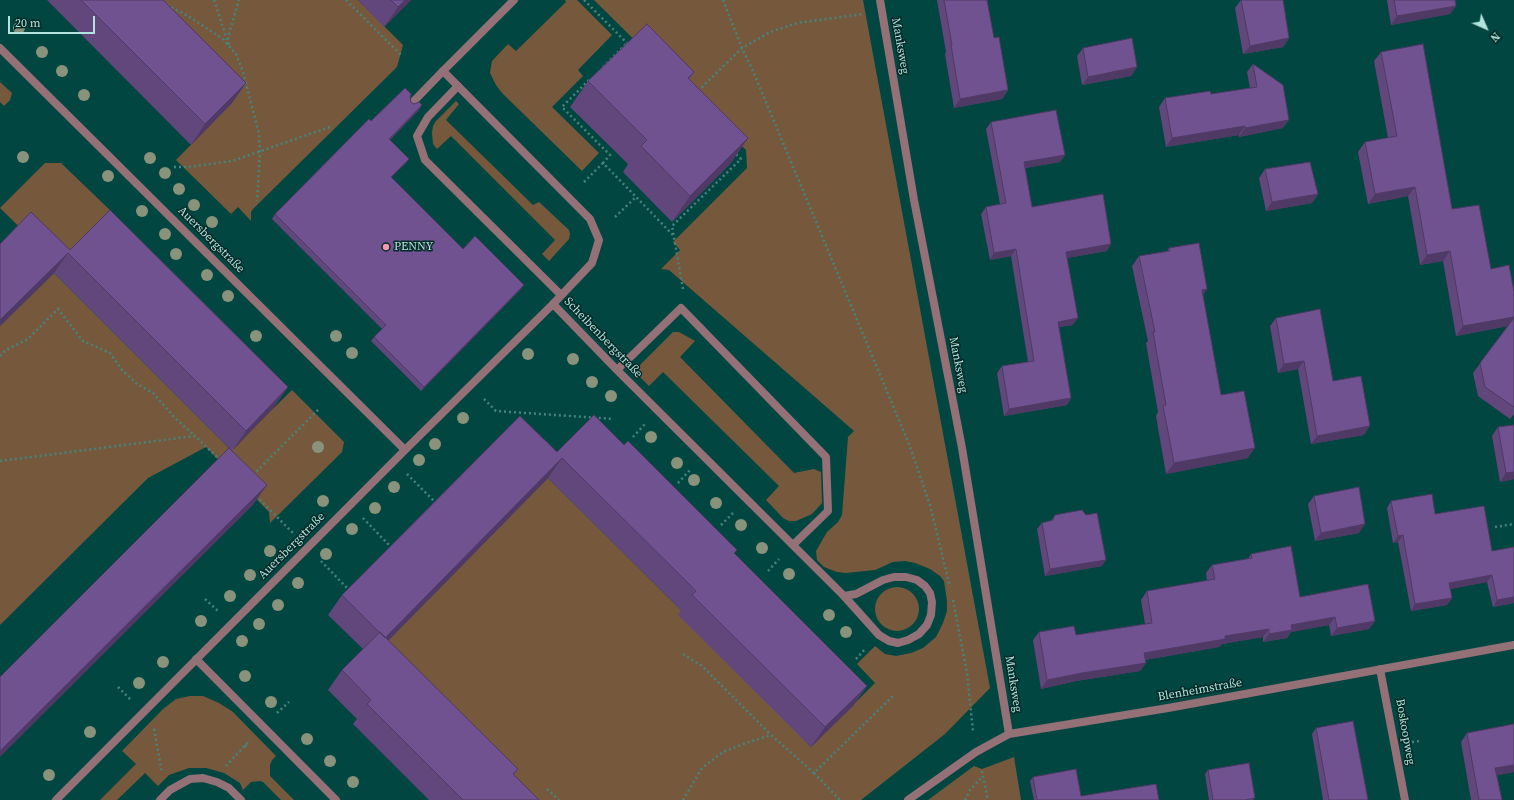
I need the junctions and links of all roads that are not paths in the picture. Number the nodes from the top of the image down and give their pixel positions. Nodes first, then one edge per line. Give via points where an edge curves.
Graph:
1 (514, 0) edge
2 (880, 0) edge
3 (0, 48) edge
4 (443, 71) junction
5 (458, 86) junction
6 (412, 103) edge
7 (561, 295) junction
8 (553, 304) junction
9 (617, 370) junction
10 (405, 450) junction
11 (794, 544) junction
12 (844, 596) junction
13 (1514, 645) edge
14 (196, 659) junction
15 (1380, 669) junction
16 (1009, 734) junction
17 (56, 800) edge
18 (160, 800) edge
19 (241, 800) edge
20 (336, 800) edge
21 (908, 800) edge
22 (1405, 800) edge

1 - 4 street
2 - 16 street, Manksweg via 914,200 962,448
3 - 10 street, Auersbergstraße
4 - 5 street, Scheibenbergstraße
4 - 6 street
5 - 7 street, Scheibenbergstraße via 590,219 599,240 592,263
5 - 7 street via 428,117 417,136 425,160
7 - 8 street, Scheibenbergstraße
8 - 9 street, Scheibenbergstraße
8 - 10 street, Auersbergstraße
9 - 11 street, Scheibenbergstraße
9 - 11 street via 681,308 826,456 828,511
10 - 14 street, Auersbergstraße
11 - 12 street, Scheibenbergstraße
12 - 12 street, Scheibenbergstraße via 856,594 883,580 906,577 917,580 930,593 931,614 927,625 919,634 903,641 890,641 879,635
13 - 15 street, Blenheimstraße
14 - 17 street, Auersbergstraße
14 - 20 street
15 - 16 street, Blenheimstraße
15 - 22 street, Boskoopweg
16 - 21 street, Blenheimstraße via 976,752
18 - 19 street via 170,790 190,779 202,778 229,788

